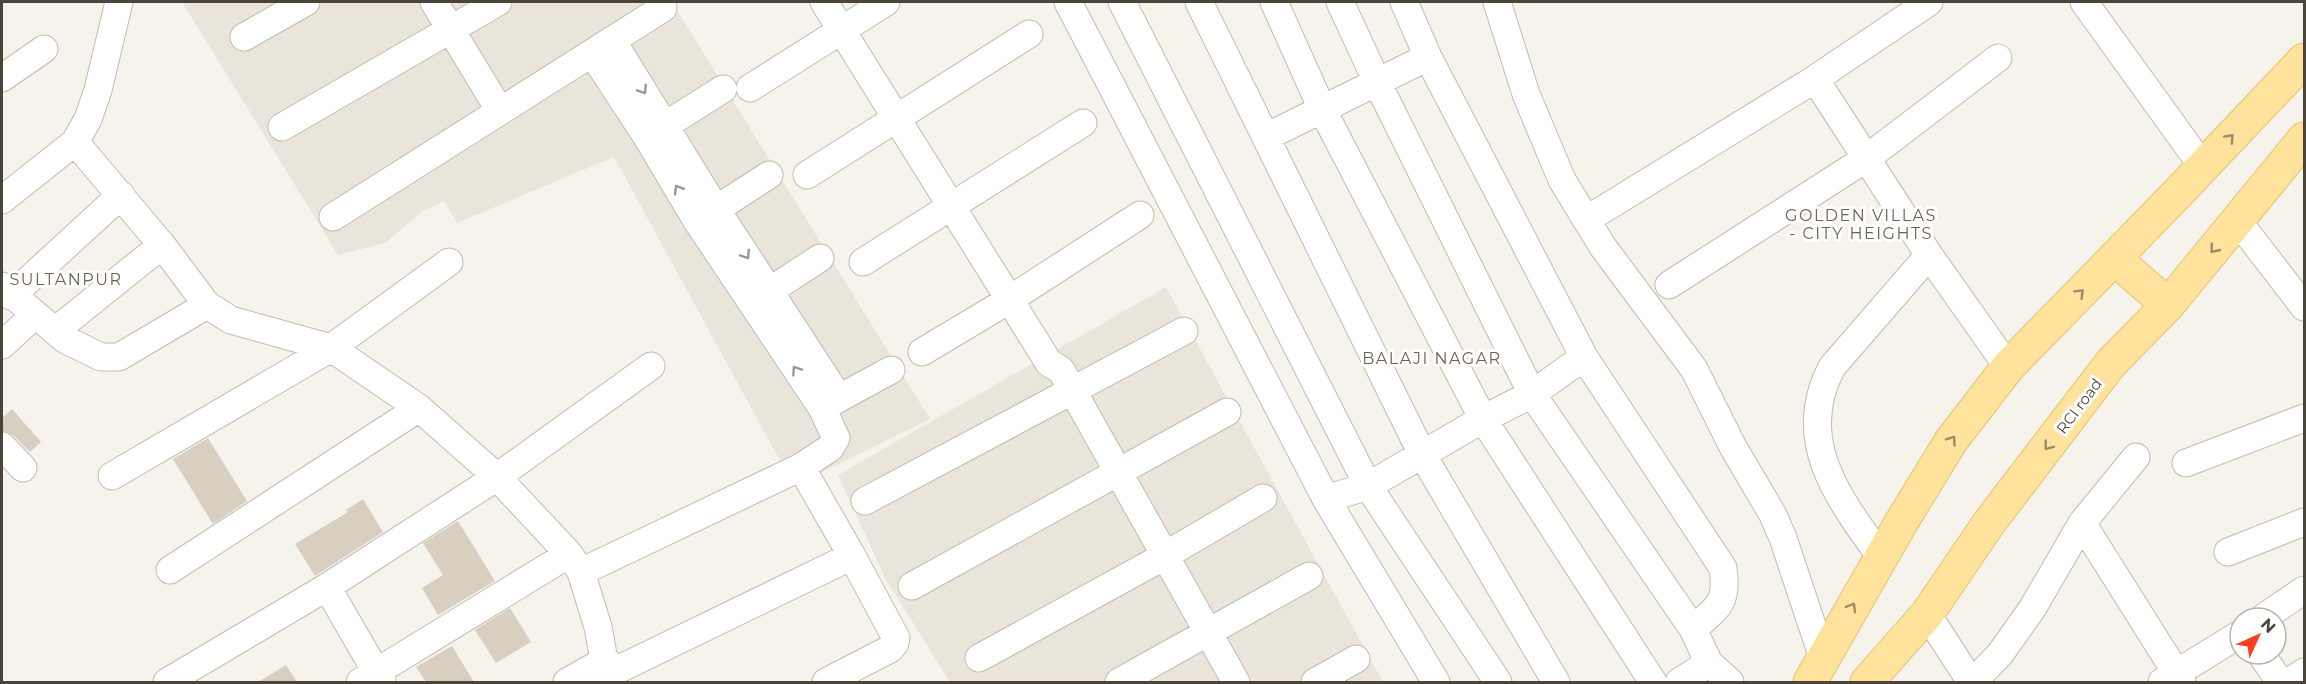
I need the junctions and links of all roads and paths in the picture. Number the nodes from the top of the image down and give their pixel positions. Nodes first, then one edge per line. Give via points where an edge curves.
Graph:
1 (119, 2) edge
2 (306, 2) edge
3 (434, 2) edge
4 (498, 2) edge
5 (824, 2) edge
6 (886, 2) edge
7 (1068, 2) edge
8 (1122, 2) edge
9 (1199, 2) edge
10 (1274, 2) edge
11 (1340, 2) edge
12 (1404, 2) edge
13 (1497, 2) edge
14 (1929, 2) edge
15 (2084, 2) edge
16 (663, 8) dead end
17 (452, 30) junction
18 (841, 30) junction
19 (1029, 34) dead end
20 (244, 37) dead end
21 (602, 47) junction
22 (44, 49) dead end
23 (1428, 57) junction
24 (1998, 58) dead end
25 (2304, 60) edge
26 (2, 78) edge
27 (1815, 79) junction
28 (1377, 82) junction
29 (750, 88) dead end
30 (723, 89) dead end
31 (1322, 109) junction
32 (500, 111) junction
33 (896, 117) junction
34 (1083, 123) dead end
35 (282, 128) dead end
36 (656, 131) junction
37 (1266, 137) junction
38 (2304, 139) edge
39 (75, 142) junction
40 (1867, 158) junction
41 (2203, 167) junction
42 (769, 175) dead end
43 (807, 175) dead end
44 (121, 195) junction
45 (2, 200) edge
46 (950, 206) junction
47 (707, 215) junction
48 (1140, 215) dead end
49 (333, 217) dead end
50 (1586, 220) junction
51 (2237, 220) junction
52 (162, 245) junction
53 (1929, 255) junction
54 (819, 258) dead end
55 (2114, 258) junction
56 (450, 262) dead end
57 (863, 262) dead end
58 (1669, 285) dead end
59 (6, 291) edge
60 (760, 297) junction
61 (1009, 300) junction
62 (207, 305) junction
63 (2168, 305) junction
64 (2304, 307) edge
65 (45, 323) junction
66 (1184, 331) dead end
67 (2, 345) edge
68 (332, 348) junction
69 (922, 352) dead end
70 (1584, 357) junction
71 (651, 366) dead end
72 (2008, 367) junction
73 (891, 370) dead end
74 (1066, 394) junction
75 (1532, 394) junction
76 (830, 403) junction
77 (419, 408) junction
78 (1227, 412) dead end
79 (2304, 418) edge
80 (1483, 419) junction
81 (2, 446) edge
82 (1422, 454) junction
83 (2136, 456) dead end
84 (2186, 463) dead end
85 (801, 467) junction
86 (23, 468) dead end
87 (1111, 475) junction
88 (112, 476) dead end
89 (497, 477) junction
90 (1368, 486) junction
91 (1263, 498) dead end
92 (1326, 499) junction
93 (866, 501) dead end
94 (2304, 522) edge
95 (2082, 523) junction
96 (2228, 552) dead end
97 (852, 556) junction
98 (1881, 557) junction
99 (1159, 560) junction
100 (575, 563) junction
101 (170, 570) dead end
102 (1309, 576) dead end
103 (912, 586) dead end
104 (327, 587) junction
105 (2304, 590) edge
106 (2281, 606) edge
107 (1927, 614) junction
108 (1693, 629) junction
109 (1202, 636) junction
110 (2228, 642) edge
111 (979, 658) dead end
112 (1356, 659) dead end
113 (1709, 663) junction
114 (2269, 666) edge
115 (1817, 670) edge
116 (2304, 672) edge
117 (607, 673) edge
118 (372, 679) edge
119 (2174, 680) edge
120 (167, 682) edge
121 (567, 682) edge
122 (826, 682) edge
123 (1119, 682) edge
124 (1219, 682) edge
125 (1236, 682) edge
126 (1315, 682) edge
127 (1436, 682) edge
128 (1498, 682) edge
129 (1556, 682) edge
130 (1653, 682) edge
131 (1679, 682) edge
132 (1730, 682) edge
133 (1867, 682) edge
134 (1972, 682) edge
135 (2280, 682) edge
136 (2289, 682) edge

1 - 39 street via 98,90
2 - 20 street
3 - 17 street
4 - 17 street
5 - 18 street
6 - 18 street
7 - 92 street
8 - 90 street
9 - 37 street
10 - 31 street
11 - 28 street
12 - 23 street
13 - 50 street via 1526,94 1562,180
14 - 27 street
15 - 41 street
16 - 21 street
17 - 32 street
17 - 35 street
18 - 29 street
18 - 33 street
19 - 33 street
21 - 32 street
21 - 36 street
22 - 26 street
23 - 28 street
23 - 70 street
24 - 40 street
41 -> 25 main road
27 - 40 street
27 - 50 street
28 - 31 street
28 - 75 street
30 - 36 street
31 - 37 street
31 - 80 street
32 - 49 street
33 - 43 street
33 - 46 street
34 - 46 street
36 - 47 street
37 - 82 street
38 - 51 main road, RCI road
39 - 44 street
39 - 45 street
40 - 53 street
40 - 58 street
41 - 55 main road
42 - 47 street
44 - 52 street
44 - 59 street
46 - 57 street
46 - 61 street
47 - 60 street
48 - 61 street
50 - 115 street via 1694,369 1779,530
51 -> 63 main road, RCI road
51 - 64 street
52 - 62 street
52 - 65 street
53 - 72 street
53 - 98 street via 1832,367 1816,413 1818,440 1828,475
54 - 60 street
55 - 63 main road
72 -> 55 main road
56 - 68 street
59 - 65 street
60 - 76 street
61 - 69 street
61 - 74 street via 1049,363 1047,377
62 - 65 street via 119,357 101,357 66,340
62 - 68 street via 231,320
63 -> 107 main road, RCI road via 2112,363 1989,523
65 - 67 street
66 - 74 street
68 - 77 street
68 - 88 street
70 - 75 street
70 - 108 street via 1723,568 1723,600
71 - 89 street
98 -> 72 main road via 1951,441
73 - 76 street
74 - 87 street
74 - 93 street
75 - 80 street
75 - 108 street
76 - 85 street via 836,438 830,448
77 - 89 street
77 - 101 street
78 - 87 street
79 - 84 street
80 - 82 street
80 - 130 street
81 - 86 street
82 - 90 street
82 - 129 street
83 - 95 street
85 - 97 street
85 - 100 street
87 - 99 street
87 - 103 street
89 - 100 street
89 - 104 street
90 - 92 street
90 - 128 street
91 - 99 street
92 - 127 street
94 - 96 street
95 - 119 street
95 - 134 street via 2032,609 2000,654
97 - 117 street
97 - 122 street via 896,643
115 -> 98 main road
99 - 109 street
99 - 111 street
100 - 117 street via 598,627
100 - 118 street
102 - 109 street
104 - 118 street
104 - 120 street
105 - 106 street
107 - 133 main road, RCI road
107 - 134 street
108 - 113 street
109 - 123 street
109 - 124 street
109 - 125 street
110 - 119 street
112 - 126 street
113 - 131 street
113 - 132 street
114 - 135 street
116 - 136 street
117 - 121 street

